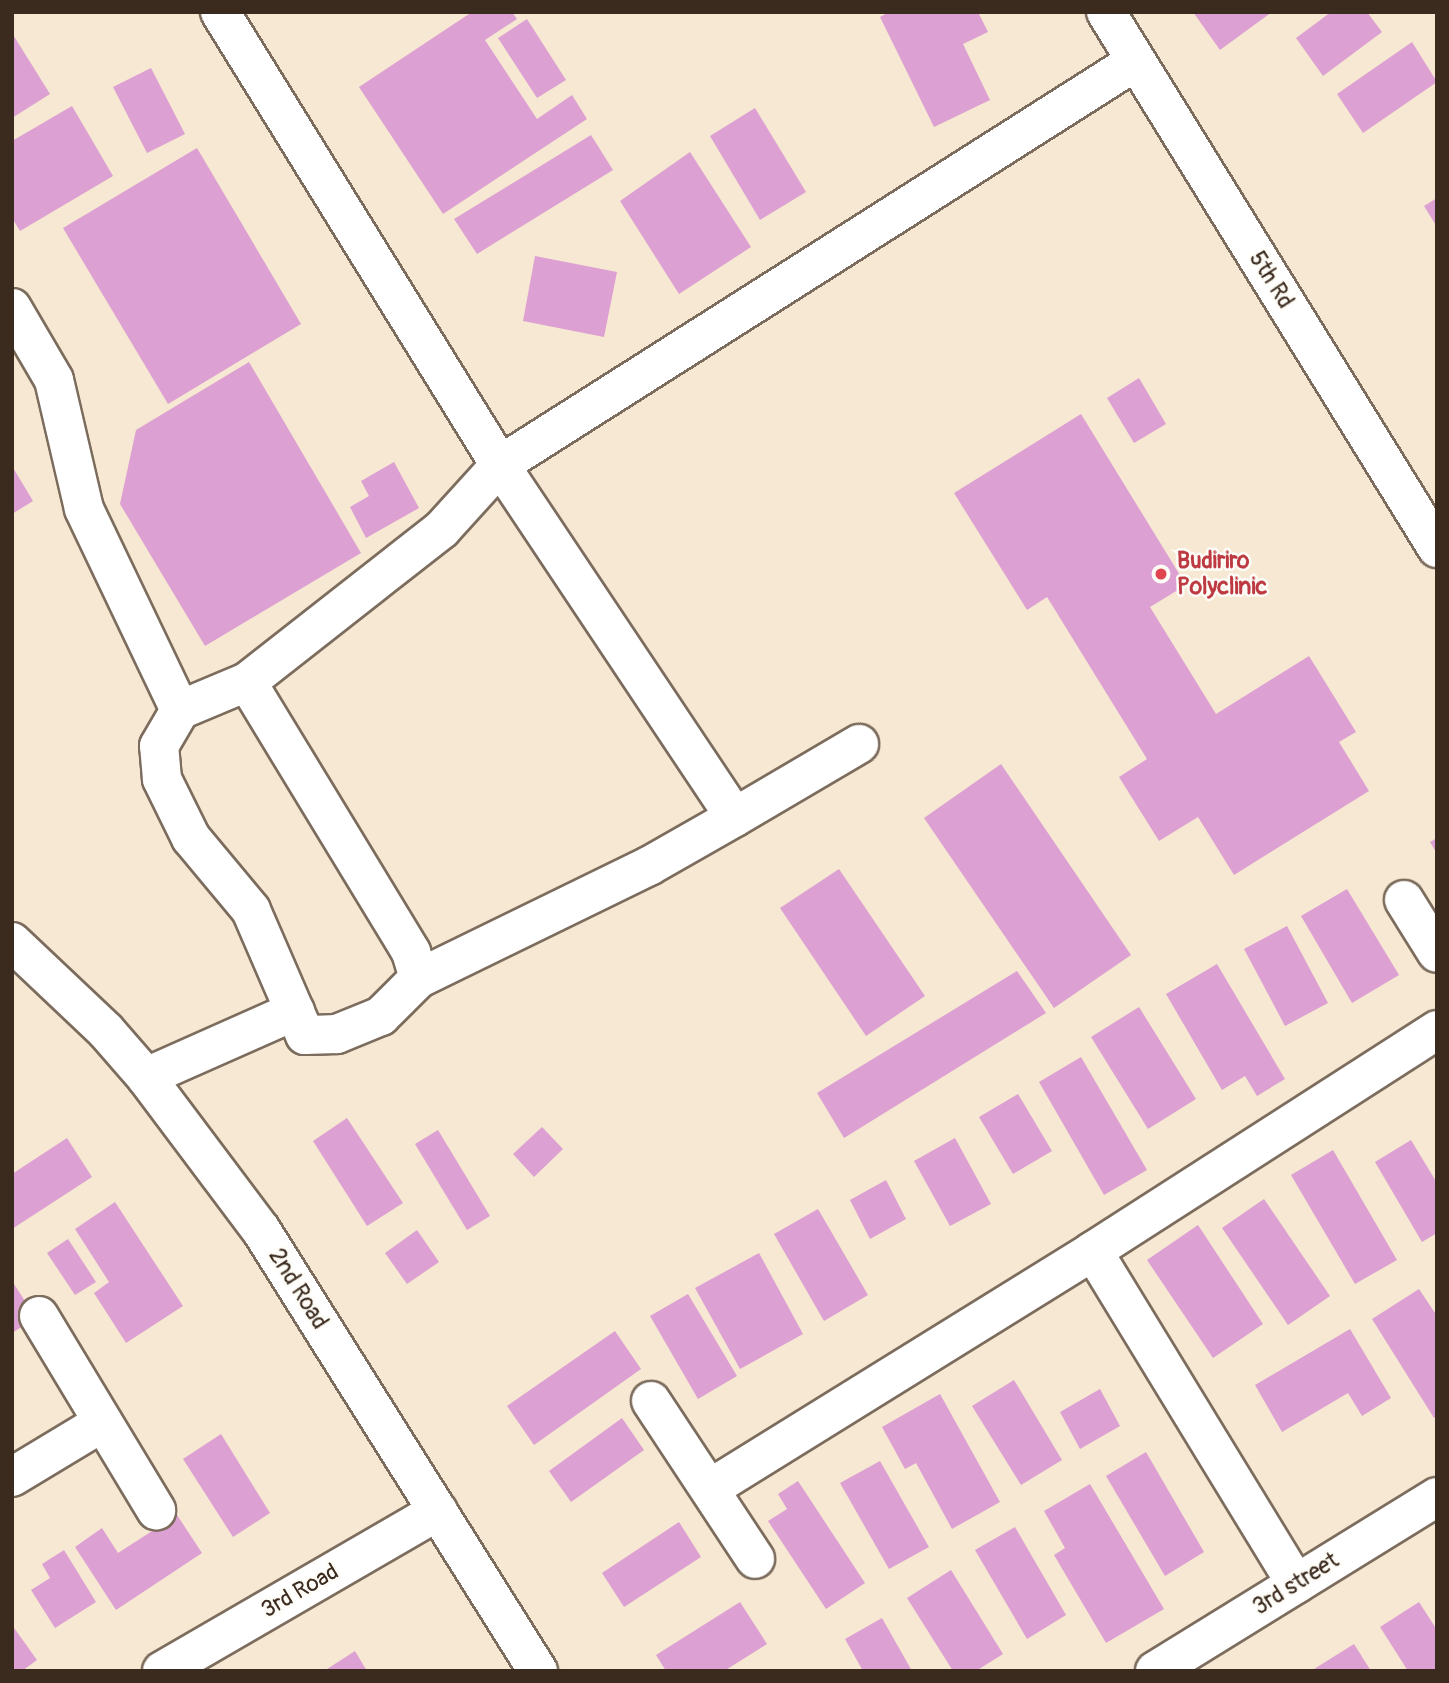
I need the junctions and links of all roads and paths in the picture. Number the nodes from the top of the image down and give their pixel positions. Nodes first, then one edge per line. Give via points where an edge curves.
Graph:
1 (220, 12) edge
2 (1106, 12) edge
3 (1136, 61) junction
4 (12, 308) edge
5 (500, 465) junction
6 (1437, 548) edge
7 (247, 682) junction
8 (180, 710) junction
9 (859, 744) dead end
10 (735, 817) junction
11 (1404, 900) dead end
12 (12, 942) edge
13 (1437, 953) edge
14 (419, 978) junction
15 (295, 1012) junction
16 (1437, 1030) edge
17 (146, 1077) junction
18 (1093, 1251) junction
19 (39, 1315) dead end
20 (651, 1401) dead end
21 (103, 1422) junction
22 (12, 1476) edge
23 (711, 1488) junction
24 (1437, 1497) edge
25 (156, 1510) dead end
26 (438, 1511) junction
27 (755, 1559) dead end
28 (1296, 1584) junction
29 (162, 1671) edge
30 (538, 1671) edge
31 (1155, 1671) edge

1 - 5 street
2 - 3 street, 5th Rd
3 - 5 street
3 - 6 street, 5th Rd
4 - 8 street via 54,380 84,509
5 - 7 street via 442,529
5 - 10 street
7 - 8 street
7 - 14 street via 411,952
8 - 15 street via 159,746 162,779 191,838 250,911
9 - 10 street
10 - 14 street via 649,866
11 - 13 street
12 - 17 street, 2nd Road via 106,1031
14 - 15 street via 381,1016 337,1034 305,1035
15 - 17 street
16 - 18 street
17 - 26 street, 2nd Road via 261,1230
18 - 23 street
18 - 28 street
19 - 21 street
20 - 23 street
21 - 22 street
21 - 25 street
23 - 27 street
24 - 28 street, 3rd street
26 - 29 street, 3rd Road
26 - 30 street, 2nd Road
28 - 31 street, 3rd street

